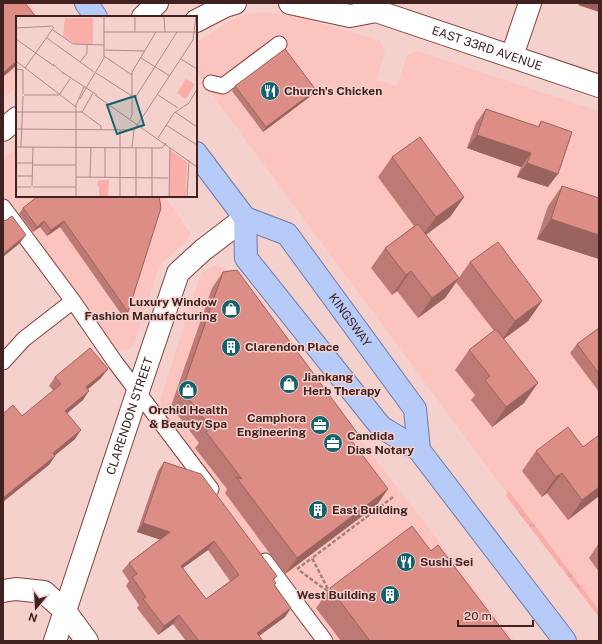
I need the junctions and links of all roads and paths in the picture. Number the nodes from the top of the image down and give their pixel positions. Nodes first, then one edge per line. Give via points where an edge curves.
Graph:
1 (86, 3) edge
2 (157, 3) edge
3 (236, 3) edge
4 (290, 3) edge
5 (530, 3) edge
6 (371, 7) edge
7 (95, 16) edge
8 (144, 16) edge
9 (197, 20) edge
10 (280, 44) dead end
11 (512, 56) junction
12 (212, 83) dead end
13 (599, 86) edge
14 (16, 119) edge
15 (3, 130) edge
16 (197, 154) edge
17 (3, 207) edge
18 (245, 218) junction
19 (73, 301) junction
20 (3, 362) edge
21 (138, 391) junction
22 (419, 450) junction
23 (393, 497) dead end
24 (221, 502) edge
25 (258, 551) edge
26 (312, 558) junction
27 (297, 569) junction
28 (280, 581) junction
29 (336, 589) edge
30 (3, 591) edge
31 (330, 593) junction
32 (65, 611) junction
33 (304, 614) junction
34 (55, 641) edge
35 (87, 641) edge
36 (325, 641) edge
37 (566, 641) edge

1 - 7 main road
2 - 8 street
3 - 9 street
4 - 6 street, EAST 33RD AVENUE via 350,16
5 - 11 street
6 - 11 street, EAST 33RD AVENUE
10 - 12 lane via 224,86
11 - 13 street, EAST 33RD AVENUE
14 - 15 street
16 - 18 main road
17 - 19 lane
18 - 21 street, CLARENDON STREET via 178,273
18 - 22 main road via 246,258 381,427
18 - 22 main road, KINGSWAY via 287,234 415,409
19 - 20 lane via 24,339
19 - 21 lane
21 - 24 lane
21 - 32 street, CLARENDON STREET
22 - 37 main road
23 - 26 path
25 - 28 lane
26 - 27 path
26 - 31 path
27 - 28 path
27 - 31 path
28 - 33 lane
29 - 31 path
30 - 32 street via 16,589 44,592
31 - 33 path
32 - 34 street, CLARENDON STREET
32 - 35 street
33 - 36 lane

